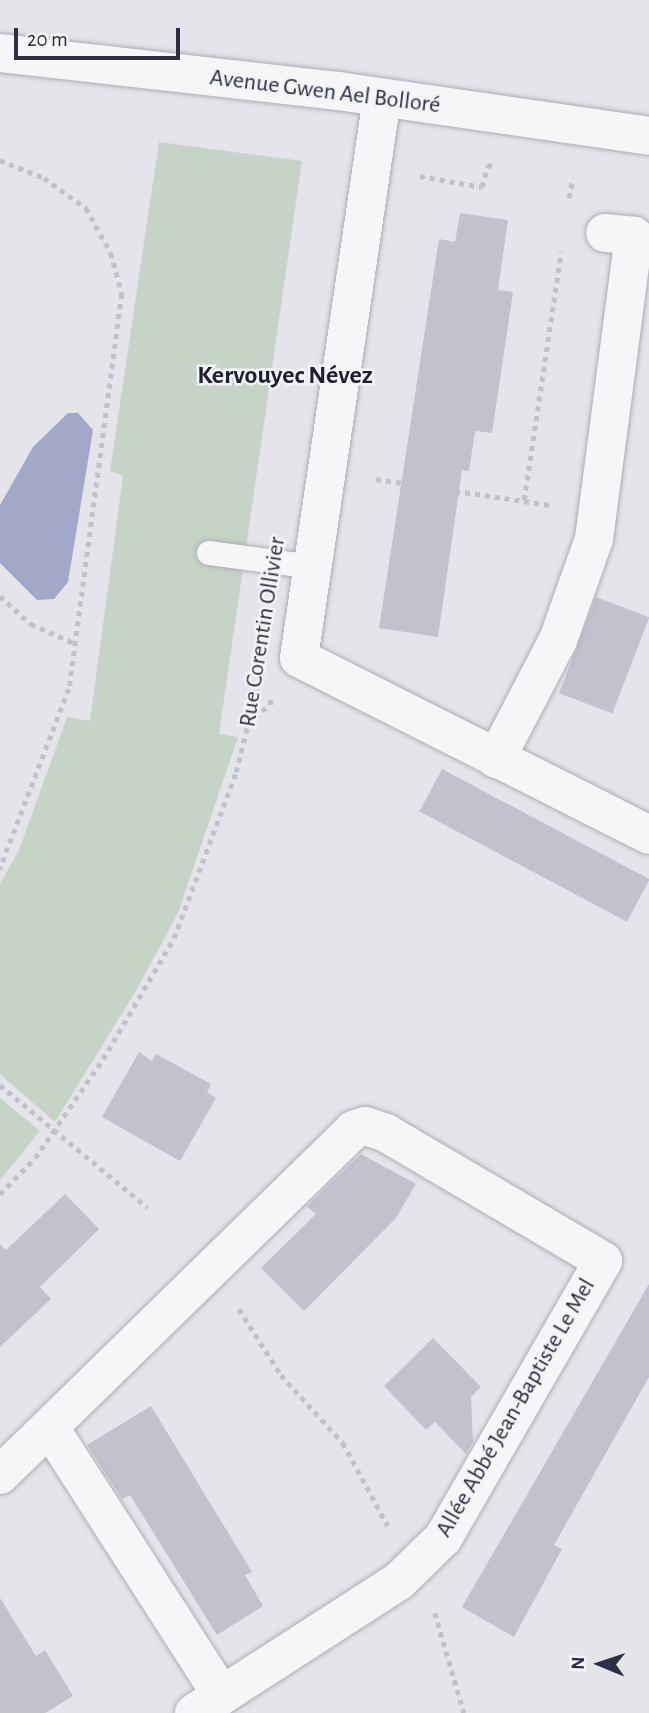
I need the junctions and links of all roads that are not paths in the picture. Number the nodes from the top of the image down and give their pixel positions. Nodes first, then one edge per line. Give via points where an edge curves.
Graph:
1 (0, 53) edge
2 (382, 98) junction
3 (649, 136) edge
4 (605, 233) dead end
5 (209, 552) dead end
6 (313, 567) junction
7 (496, 760) junction
8 (649, 835) edge
9 (50, 1428) junction
10 (0, 1475) edge
11 (208, 1704) edge

1 - 2 street, Avenue Gwen Ael Bolloré
2 - 3 street, Avenue Gwen Ael Bolloré
2 - 6 street, Rue Corentin Ollivier
4 - 7 street via 634,236 588,563 568,616
5 - 6 lane
6 - 7 street, Rue Corentin Ollivier via 299,659
7 - 8 street, Rue Corentin Ollivier
9 - 10 street, Allée Abbé Jean-Baptiste Le Mel
9 - 11 street, Allée Abbé Jean-Baptiste Le Mel
9 - 11 street, Allée Abbé Jean-Baptiste Le Mel via 353,1130 365,1126 386,1133 603,1261 449,1528 412,1568 360,1608

